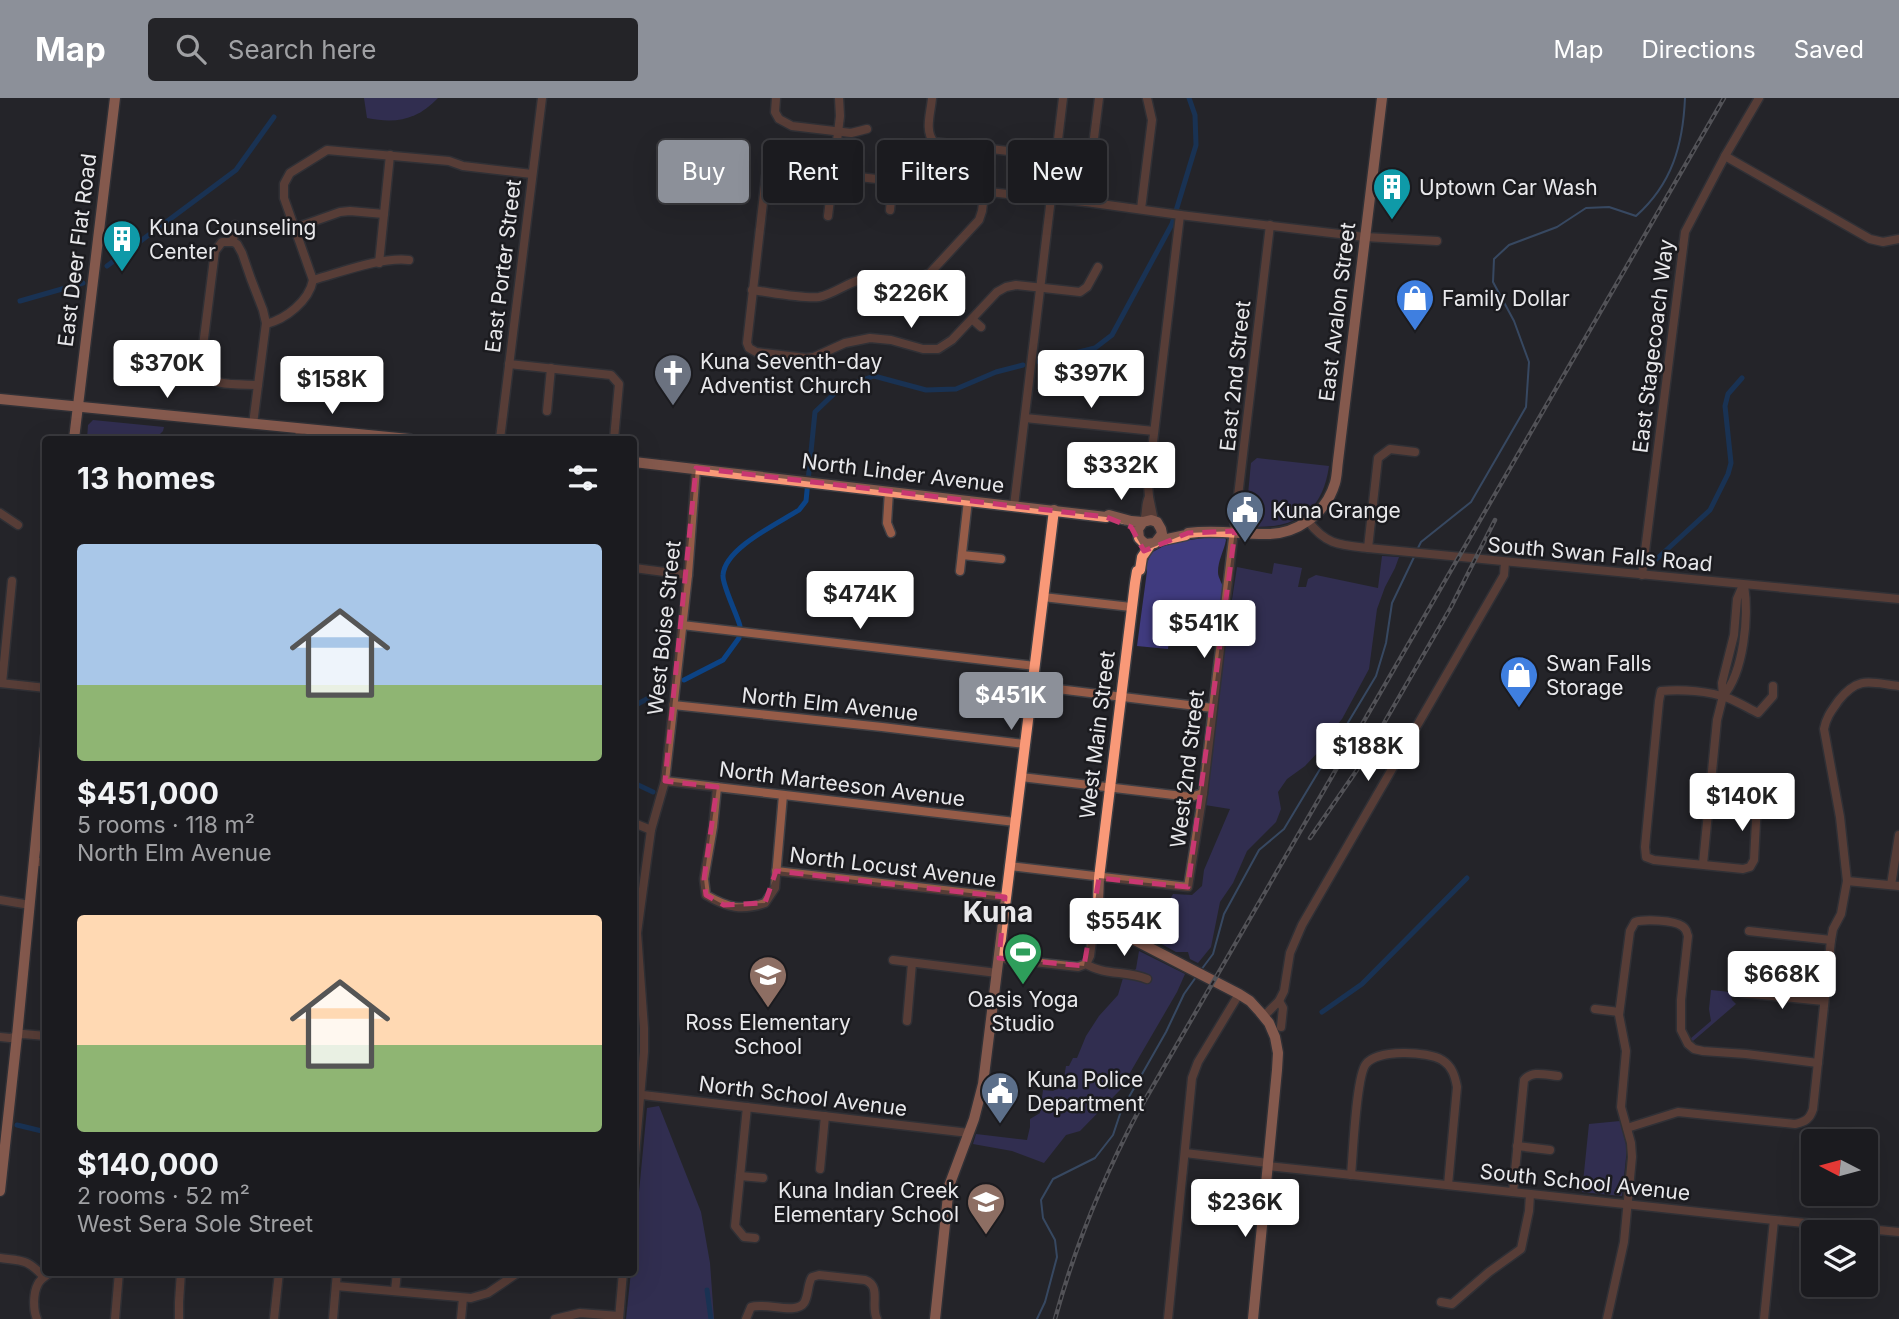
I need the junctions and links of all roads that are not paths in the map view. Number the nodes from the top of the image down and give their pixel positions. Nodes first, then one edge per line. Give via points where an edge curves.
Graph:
1 (114, 98) edge
2 (542, 98) edge
3 (775, 98) edge
4 (839, 98) edge
5 (932, 98) edge
6 (1063, 98) edge
7 (1099, 98) edge
8 (1147, 98) edge
9 (1382, 98) edge
10 (1759, 98) edge
11 (867, 129) dead end
12 (838, 132) junction
13 (837, 140) edge
14 (933, 140) edge
15 (1058, 140) edge
16 (1094, 140) edge
17 (390, 155) junction
18 (1725, 156) junction
19 (532, 174) junction
20 (763, 200) edge
21 (830, 203) edge
22 (891, 203) edge
23 (983, 203) edge
24 (1049, 203) edge
25 (1094, 203) edge
26 (890, 209) dead end
27 (1141, 209) junction
28 (384, 214) junction
29 (1177, 214) junction
30 (828, 216) dead end
31 (235, 225) dead end
32 (1270, 225) junction
33 (295, 228) junction
34 (1365, 237) junction
35 (1899, 239) edge
36 (233, 242) junction
37 (1437, 242) dead end
38 (409, 260) dead end
39 (379, 263) junction
40 (1098, 267) dead end
41 (313, 280) junction
42 (1039, 289) junction
43 (752, 290) junction
44 (972, 319) junction
45 (266, 324) junction
46 (981, 327) dead end
47 (509, 363) junction
48 (551, 368) junction
49 (258, 385) junction
50 (0, 399) edge
51 (78, 407) junction
52 (547, 411) dead end
53 (1025, 418) junction
54 (253, 424) junction
55 (1154, 431) junction
56 (299, 434) edge
57 (74, 436) edge
58 (342, 436) edge
59 (500, 436) edge
60 (614, 436) edge
61 (1415, 452) dead end
62 (637, 461) edge
63 (696, 468) junction
64 (889, 491) junction
65 (968, 500) junction
66 (1014, 506) junction
67 (1054, 510) junction
68 (0, 513) edge
69 (1106, 517) junction
70 (1308, 521) junction
71 (1150, 523) junction
72 (18, 525) dead end
73 (1235, 531) junction
74 (891, 533) dead end
75 (1188, 533) junction
76 (1138, 537) junction
77 (1155, 542) junction
78 (1368, 548) junction
79 (962, 555) junction
80 (1001, 559) dead end
81 (1505, 562) junction
82 (637, 568) edge
83 (960, 571) dead end
84 (1137, 571) junction
85 (688, 575) junction
86 (1642, 575) junction
87 (12, 581) dead end
88 (1744, 585) junction
89 (1043, 597) junction
90 (1899, 599) edge
91 (1131, 607) junction
92 (682, 625) junction
93 (1035, 666) junction
94 (1, 683) edge
95 (1033, 686) junction
96 (1899, 686) edge
97 (1773, 687) dead end
98 (42, 688) edge
99 (1723, 696) junction
100 (1122, 697) junction
101 (673, 705) junction
102 (1213, 708) junction
103 (1025, 744) junction
104 (1021, 777) junction
105 (42, 778) edge
106 (665, 781) junction
107 (717, 787) junction
108 (1110, 787) junction
109 (1203, 793) junction
110 (783, 794) junction
111 (1709, 796) junction
112 (1015, 822) junction
113 (637, 824) edge
114 (651, 830) junction
115 (1899, 835) edge
116 (34, 862) junction
117 (42, 862) edge
118 (1703, 864) junction
119 (1009, 866) junction
120 (776, 871) junction
121 (1099, 878) junction
122 (1847, 881) junction
123 (1895, 885) edge
124 (1005, 897) junction
125 (0, 900) edge
126 (1098, 904) junction
127 (30, 905) junction
128 (1105, 918) junction
129 (1748, 931) dead end
130 (1093, 932) junction
131 (1831, 940) junction
132 (999, 958) junction
133 (893, 960) dead end
134 (912, 963) junction
135 (1086, 964) junction
136 (997, 973) junction
137 (1147, 979) dead end
138 (1742, 993) dead end
139 (1239, 995) junction
140 (1279, 1001) junction
141 (1824, 1001) junction
142 (1595, 1009) dead end
143 (1619, 1012) junction
144 (1264, 1016) junction
145 (907, 1021) dead end
146 (1281, 1027) dead end
147 (17, 1036) junction
148 (42, 1036) edge
149 (0, 1037) edge
150 (1818, 1063) junction
151 (1558, 1076) dead end
152 (637, 1094) edge
153 (747, 1107) junction
154 (825, 1116) junction
155 (1627, 1128) junction
156 (969, 1133) junction
157 (1517, 1146) junction
158 (1550, 1150) dead end
159 (1185, 1153) junction
160 (1268, 1164) junction
161 (820, 1169) dead end
162 (1351, 1175) junction
163 (740, 1176) junction
164 (763, 1178) dead end
165 (1448, 1185) junction
166 (0, 1191) edge
167 (1513, 1192) junction
168 (1530, 1194) junction
169 (1628, 1204) junction
170 (1774, 1220) junction
171 (1899, 1231) edge
172 (755, 1238) dead end
173 (0, 1258) edge
174 (42, 1271) edge
175 (47, 1276) edge
176 (120, 1276) edge
177 (181, 1276) edge
178 (279, 1276) edge
179 (337, 1276) edge
180 (397, 1276) edge
181 (513, 1276) edge
182 (623, 1276) edge
183 (336, 1286) junction
184 (395, 1291) junction
185 (463, 1298) junction
186 (1441, 1302) dead end
187 (875, 1317) edge
188 (619, 1318) edge
189 (37, 1319) edge
190 (115, 1319) edge
191 (179, 1319) edge
192 (274, 1319) edge
193 (333, 1319) edge
194 (461, 1319) edge
195 (555, 1319) edge
196 (747, 1319) edge
197 (935, 1319) edge
198 (1168, 1319) edge
199 (1253, 1319) edge
200 (1608, 1319) edge
201 (1764, 1319) edge

1 - 51 main road, East Deer Flat Road
2 - 19 street, East Porter Street
3 - 12 street via 779,119 792,126
4 - 12 street
5 - 14 street via 928,131
6 - 15 street
7 - 16 street
8 - 27 street via 1152,120
9 - 34 main road, East Avalon Street
10 - 18 street, East Stagecoach Way
11 - 12 street
12 - 13 street
17 - 19 street
17 - 28 street
17 - 33 street via 327,150 290,173 283,191
18 - 35 street via 1870,239
18 - 86 street, East Stagecoach Way via 1685,232
19 - 47 street, East Porter Street
20 - 43 street
21 - 30 street
22 - 26 street
23 - 43 street via 979,220 920,278 866,277 819,296
24 - 42 street
25 - 27 street
27 - 29 street
28 - 33 street via 340,212
28 - 39 street
29 - 32 street
29 - 55 street
31 - 36 street
32 - 34 street
32 - 73 street, East 2nd Street
33 - 41 street
34 - 37 street
34 - 70 main road, East Avalon Street via 1335,482 1325,503
36 - 45 street via 242,253
36 - 49 street via 222,242 215,251 200,370 211,381
38 - 39 street
39 - 41 street
40 - 42 street via 1080,292
41 - 45 street via 306,298
42 - 44 street via 1006,287
42 - 53 street
43 - 44 street via 746,340 756,352 806,358 870,338 938,349
44 - 46 street
45 - 49 street
47 - 48 street
47 - 59 street, East Porter Street
48 - 52 street
48 - 60 street via 616,378
49 - 54 street
50 - 51 main road
51 - 54 main road
51 - 57 main road, East Deer Flat Road
53 - 55 street
53 - 66 street
54 - 56 main road
55 - 71 street via 1148,484
56 - 58 main road
61 - 78 street via 1390,449 1378,458
62 - 63 main road, North Linder Avenue
63 - 64 main road, North Linder Avenue
63 - 85 street, West Boise Street
64 - 65 main road, North Linder Avenue
64 - 74 street via 887,523
65 - 66 main road, North Linder Avenue
65 - 79 street
66 - 67 main road, North Linder Avenue
67 - 69 main road, North Linder Avenue
67 - 89 main road
68 - 72 street
69 - 71 main road, North Linder Avenue
69 - 76 main road, North Linder Avenue via 1130,527
70 - 73 main road, North Linder Avenue via 1278,533
70 - 78 street, South Swan Falls Road via 1335,544
71 - 75 main road, North Linder Avenue
71 - 76 main road via 1138,529
71 - 77 main road via 1162,534
73 - 75 main road, North Linder Avenue
73 - 102 street, West 2nd Street
75 - 77 main road, North Linder Avenue
76 - 77 main road via 1145,544
76 - 84 main road, West Main Street
77 - 84 main road, West Main Street via 1145,551
78 - 81 street, South Swan Falls Road
79 - 80 street
79 - 83 street
81 - 86 street, South Swan Falls Road
81 - 140 street via 1504,575 1302,925
82 - 85 street
84 - 91 main road, West Main Street
85 - 92 street, West Boise Street
86 - 88 street, South Swan Falls Road
87 - 94 street
88 - 90 street, South Swan Falls Road
88 - 99 street via 1741,654 1732,686
89 - 91 street
89 - 93 main road
91 - 100 main road, West Main Street
92 - 93 street
92 - 101 street, West Boise Street
93 - 95 main road
94 - 98 street
95 - 100 street
95 - 103 main road
96 - 122 street via 1854,685 1826,720
97 - 99 street via 1773,696 1758,713
99 - 111 street
99 - 118 street via 1672,690 1661,691 1659,701 1646,857
100 - 102 street
100 - 108 main road, West Main Street
101 - 103 street, North Elm Avenue
101 - 106 street, West Boise Street
102 - 109 street, West 2nd Street
103 - 104 main road
104 - 108 street
104 - 112 main road
105 - 116 main road
106 - 107 street, North Marteeson Avenue
106 - 114 street, West Boise Street
107 - 110 street, North Marteeson Avenue
107 - 120 street via 704,878 706,895 724,905 750,908 765,903 775,888
108 - 109 street via 1191,797
108 - 121 main road, West Main Street
109 - 121 street, West 2nd Street via 1188,887
110 - 112 street, North Marteeson Avenue
110 - 120 street
111 - 118 street
111 - 118 street via 1757,803 1754,860 1743,869
112 - 119 main road
113 - 114 street
114 - 152 street, West Boise Street via 637,933 644,1028
115 - 123 street
116 - 117 street
116 - 127 main road
119 - 121 street
119 - 124 main road
120 - 124 street, North Locust Avenue
121 - 126 main road, West Main Street
122 - 123 street
122 - 131 street
124 - 132 main road
125 - 127 street
126 - 128 main road, West Main Street
126 - 130 street, West Main Street
127 - 147 main road
128 - 130 street, West Main Street
128 - 139 main road via 1121,933
129 - 131 street
130 - 135 street, West Main Street
131 - 141 street
132 - 135 street via 1078,967
132 - 136 main road
133 - 134 street
134 - 136 street
134 - 145 street
135 - 137 street
136 - 156 main road via 983,1084
138 - 141 street
139 - 144 main road
139 - 159 street via 1192,1078
140 - 144 street
140 - 146 street
141 - 150 street
142 - 143 street
143 - 150 street via 1635,922 1676,923 1688,936 1681,1000 1681,1030 1688,1044 1703,1051
143 - 155 street via 1626,1051 1621,1107
144 - 160 main road via 1278,1053
147 - 148 street
147 - 149 street
147 - 166 main road
150 - 155 street via 1813,1110 1807,1120 1795,1124 1678,1112
151 - 157 street via 1534,1073 1524,1080
152 - 153 street, North School Avenue
153 - 154 street, North School Avenue
153 - 163 street
154 - 156 street, North School Avenue
154 - 161 street
155 - 169 street via 1632,1157
156 - 197 main road via 947,1198
157 - 158 street
157 - 167 street
159 - 160 street
159 - 198 street
160 - 162 street, South School Avenue
160 - 199 main road
162 - 165 street, South School Avenue
162 - 165 street via 1363,1068 1371,1058 1394,1052 1438,1058 1452,1070 1457,1087
163 - 164 street
163 - 172 street via 735,1227 744,1237
165 - 167 street, South School Avenue
167 - 168 street, South School Avenue
168 - 169 street, South School Avenue
168 - 186 street via 1521,1249 1456,1302
169 - 170 street, South School Avenue
169 - 200 street
170 - 171 street, South School Avenue
170 - 201 street
173 - 174 street via 27,1262
175 - 189 street via 36,1287
176 - 190 street
177 - 191 street
178 - 192 street
179 - 183 street
180 - 184 street
181 - 185 street via 488,1293
182 - 188 street
183 - 184 street
183 - 193 street
184 - 185 street
185 - 194 street
187 - 196 street via 872,1283 819,1275 808,1283 802,1306 758,1304 751,1307
188 - 195 street via 580,1313

